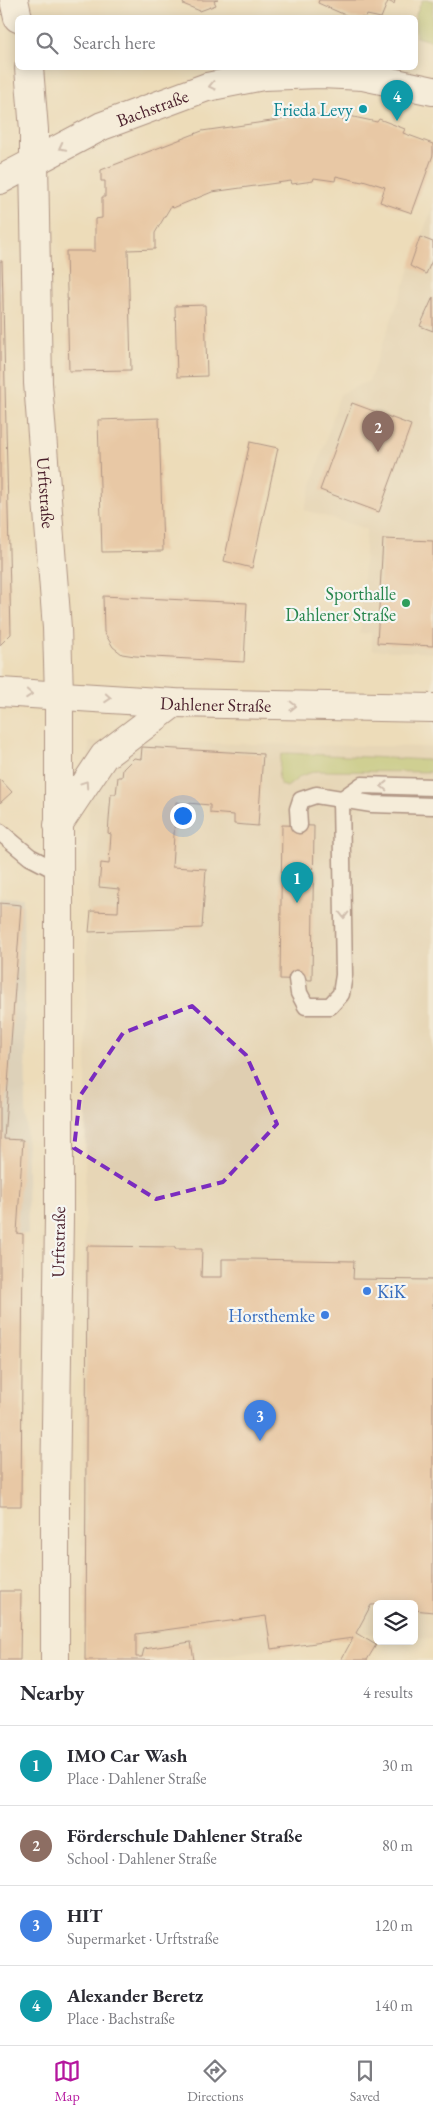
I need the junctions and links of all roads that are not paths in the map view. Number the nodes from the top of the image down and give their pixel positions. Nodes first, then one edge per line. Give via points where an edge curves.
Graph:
1 (14, 0) edge
2 (17, 15) edge
3 (29, 70) edge
4 (433, 91) edge
5 (34, 161) junction
6 (0, 180) edge
7 (0, 692) edge
8 (59, 695) junction
9 (174, 703) junction
10 (433, 708) edge
11 (433, 787) edge
12 (342, 800) junction
13 (433, 806) edge
14 (58, 825) junction
15 (299, 825) dead end
16 (0, 832) edge
17 (58, 871) junction
18 (297, 979) dead end
19 (55, 1660) edge

1 - 2 street
3 - 5 street, Urftstraße via 34,112
4 -> 5 street, Bachstraße via 363,76 263,76 198,90 102,126
5 - 6 street, Bachstraße
5 - 8 street, Urftstraße via 38,383 57,628
7 -> 8 street, Dahlener Straße
8 -> 9 street, Dahlener Straße
8 - 14 street, Urftstraße
9 -> 10 street, Dahlener Straße
14 -> 9 street via 104,756
11 -> 12 lane via 362,785
12 - 13 lane
12 - 15 lane via 316,795 301,800
12 -> 18 lane via 344,975 341,994 330,1006 306,1006 299,993
14 - 17 street, Urftstraße
16 - 17 lane via 30,858
17 - 19 street, Urftstraße

